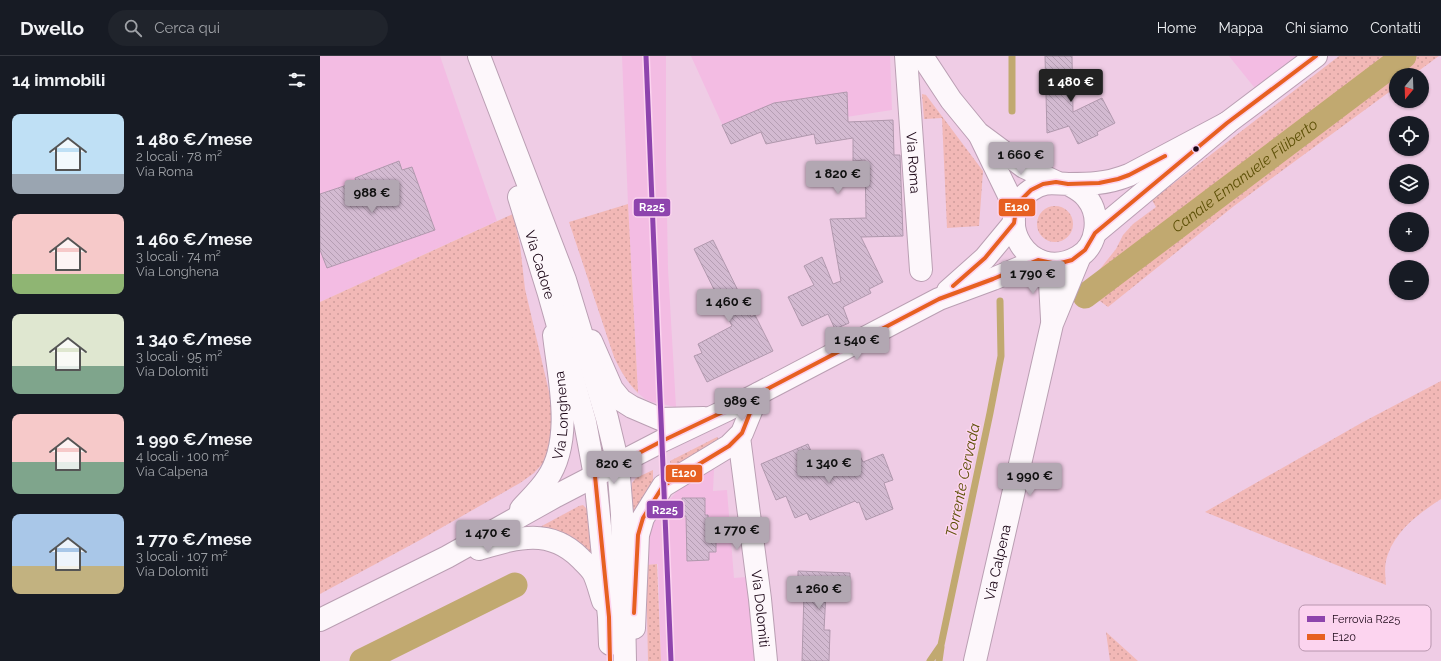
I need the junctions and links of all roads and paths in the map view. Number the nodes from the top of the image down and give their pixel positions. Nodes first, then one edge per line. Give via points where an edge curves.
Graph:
1 (478, 56) edge
2 (906, 56) edge
3 (922, 56) edge
4 (1316, 56) edge
5 (1227, 123) junction
6 (978, 133) junction
7 (1062, 183) junction
8 (1015, 217) junction
9 (1095, 233) junction
10 (1080, 256) junction
11 (1043, 262) junction
12 (921, 270) dead end
13 (557, 287) junction
14 (939, 299) junction
15 (1052, 324) junction
16 (758, 394) junction
17 (711, 418) junction
18 (739, 437) junction
19 (618, 464) junction
20 (595, 476) junction
21 (511, 521) junction
22 (447, 557) junction
23 (609, 617) junction
24 (320, 620) edge
25 (610, 661) edge
26 (625, 661) edge
27 (632, 661) edge
28 (766, 661) edge
29 (975, 661) edge

1 - 13 street, Via Cadore
2 - 12 street, Via Roma
3 - 6 street via 951,100
4 - 5 street, Via Longhena
5 - 7 street, Via Longhena via 1129,175 1099,183
5 - 9 street, Via Longhena
6 - 7 street via 1024,167
6 - 8 street
7 - 8 street, Via Longhena via 1043,184 1031,190 1022,199
7 - 9 street via 1079,190 1088,198 1096,221
8 - 11 street via 1016,234 1020,245 1028,254
8 - 14 street, Via Longhena via 985,258
9 - 10 street, Via Longhena
10 - 11 street, Via Longhena via 1060,264
10 - 15 street, Via Calpena
11 - 14 street, Via Longhena
11 - 15 street, Via Calpena
13 - 17 street, Via Longhena via 612,389 622,400 660,419
13 - 19 street, Via Cadore via 607,418
13 - 20 street, Via Cadore
13 - 21 street, Via Longhena via 563,434 557,458 547,479
14 - 16 street, Via Longhena
15 - 29 street, Via Calpena
16 - 17 street, Via Longhena
16 - 18 street
17 - 19 street, Via Longhena
18 - 27 street via 730,446 663,486 643,518 638,535
18 - 28 street, Via Dolomiti
19 - 20 street, Via Longhena
19 - 26 street, Via Cadore via 622,514
20 - 21 street, Via Longhena
20 - 23 street, Via Cadore
21 - 22 street, Via Longhena
22 - 23 street, Via Longhena via 524,537 551,540 575,552 594,573
22 - 24 street, Via Longhena
23 - 25 street

